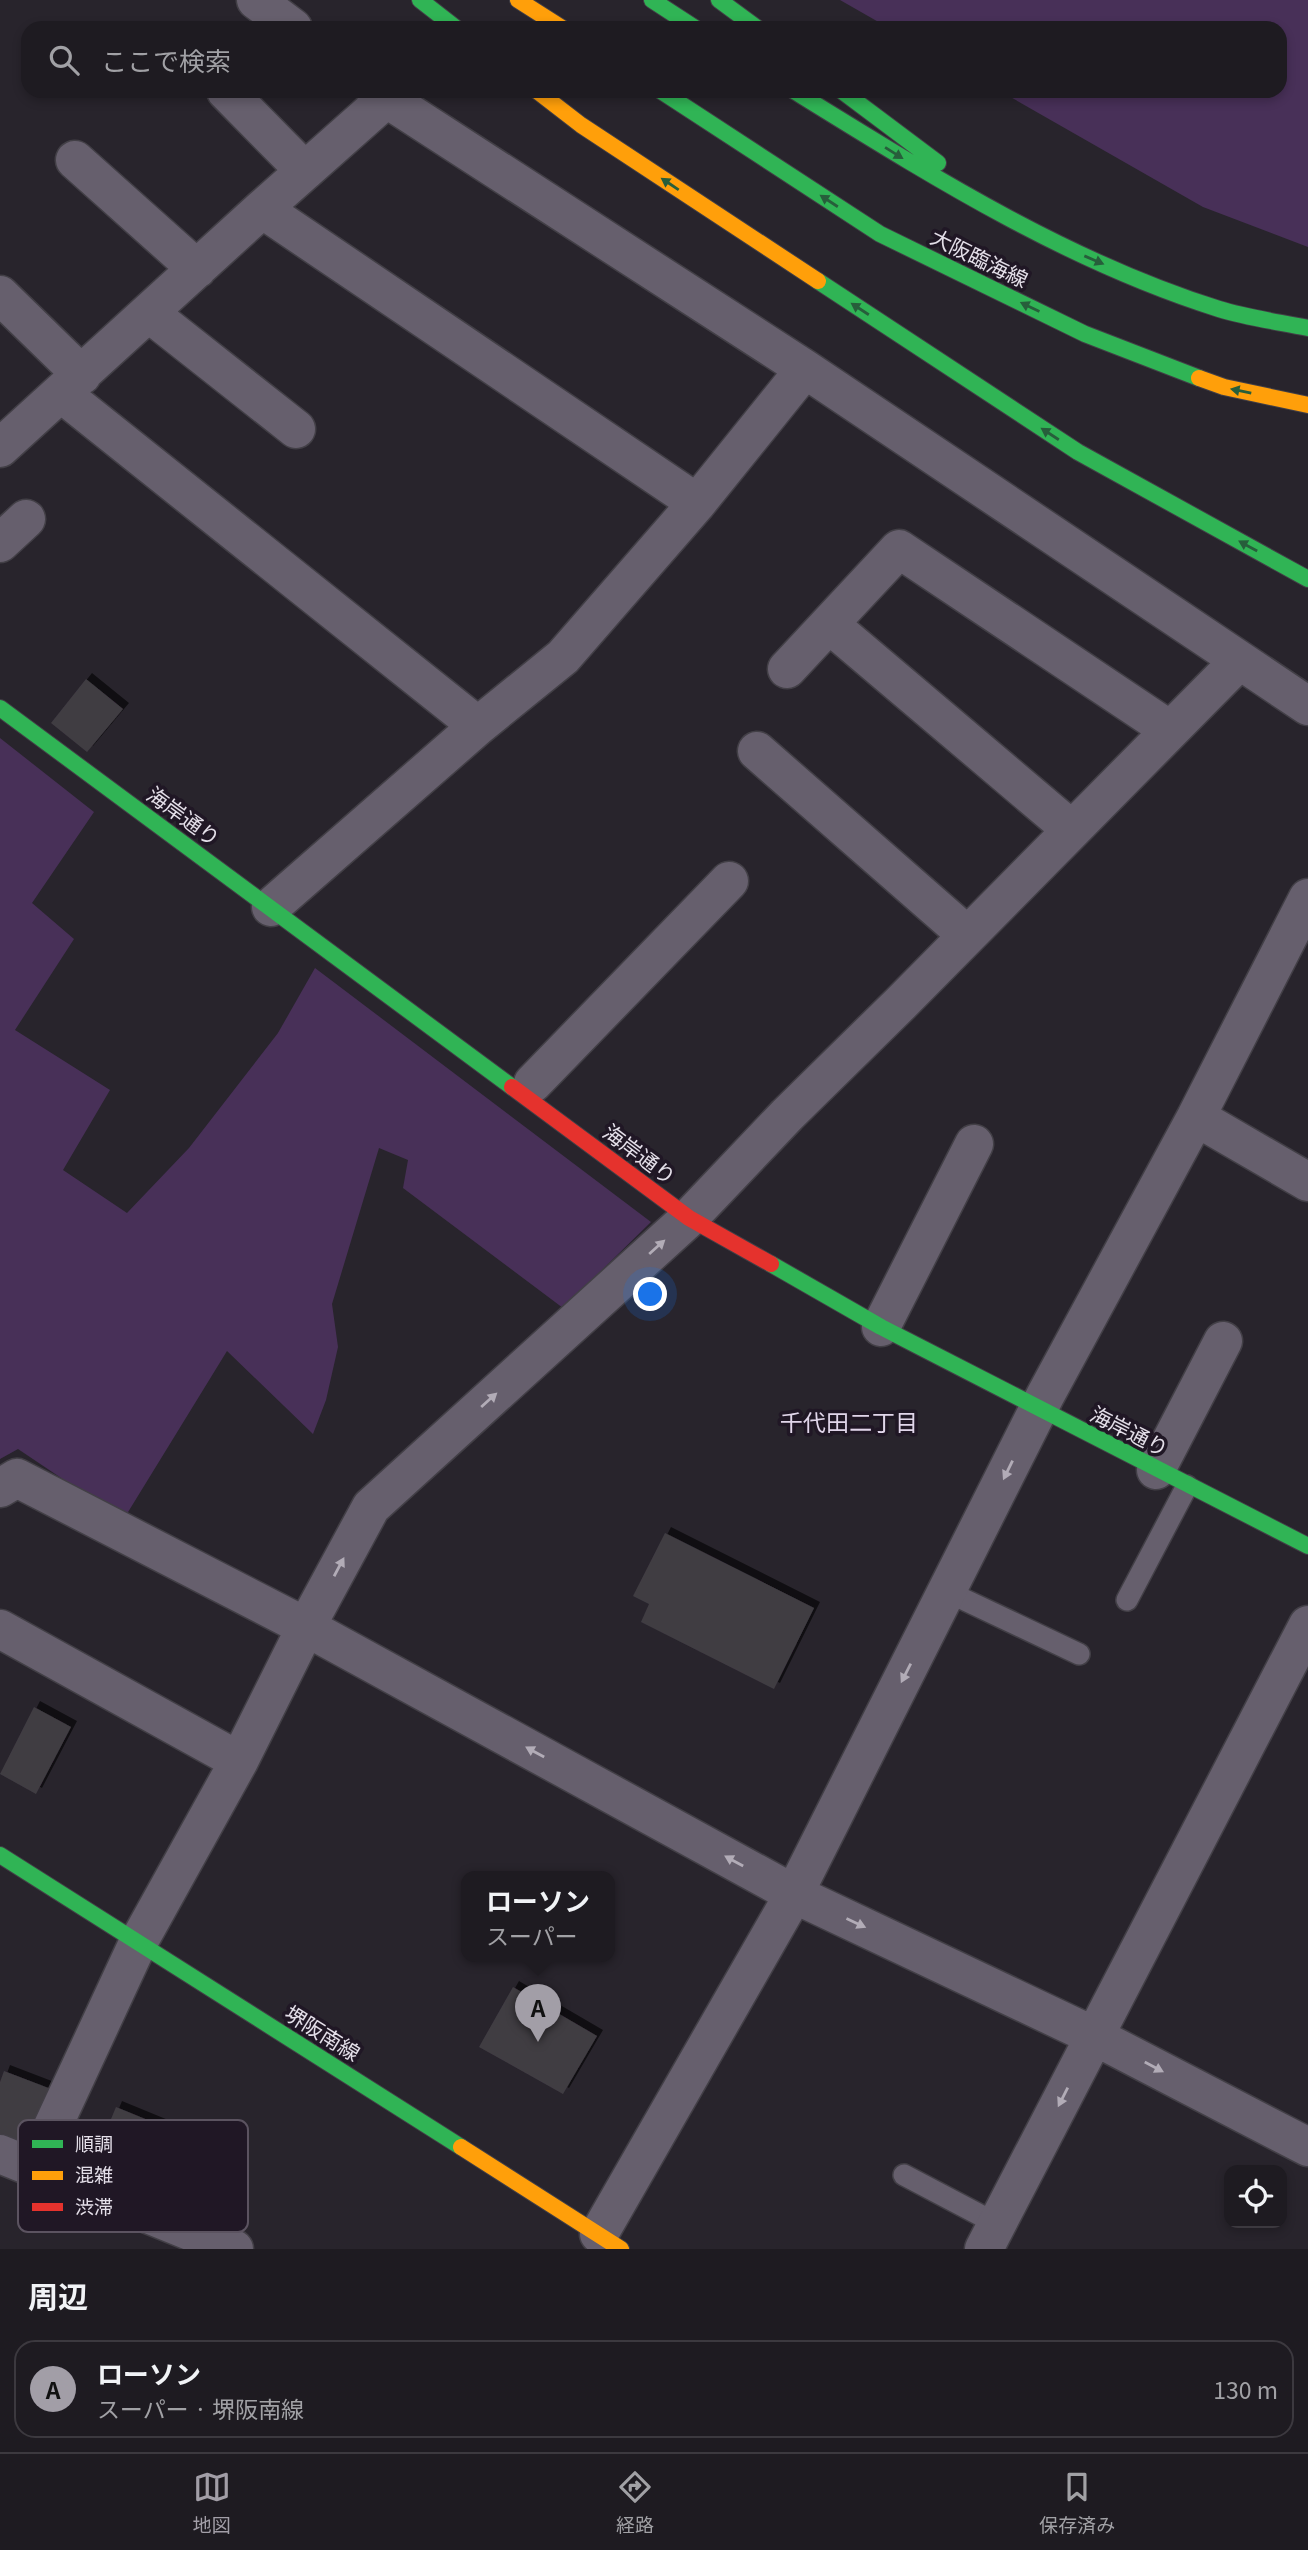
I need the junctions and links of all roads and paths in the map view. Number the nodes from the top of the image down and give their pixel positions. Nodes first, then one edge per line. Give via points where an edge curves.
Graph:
1 (256, 0) edge
2 (419, 0) edge
3 (518, 0) edge
4 (652, 0) edge
5 (719, 0) edge
6 (284, 21) edge
7 (447, 21) edge
8 (551, 21) edge
9 (684, 21) edge
10 (748, 21) edge
11 (233, 98) edge
12 (377, 98) edge
13 (385, 98) edge
14 (547, 98) edge
15 (672, 98) edge
16 (805, 98) edge
17 (851, 98) edge
18 (75, 160) dead end
19 (305, 171) junction
20 (262, 209) junction
21 (1035, 234) junction
22 (197, 269) junction
23 (0, 295) edge
24 (149, 313) junction
25 (1308, 328) edge
26 (805, 369) junction
27 (72, 384) junction
28 (1308, 405) edge
29 (296, 429) dead end
30 (0, 449) edge
31 (697, 503) junction
32 (1308, 579) edge
33 (829, 624) junction
34 (1238, 662) junction
35 (787, 669) dead end
36 (1308, 706) edge
37 (0, 708) edge
38 (478, 726) junction
39 (1170, 730) junction
40 (757, 751) dead end
41 (1072, 830) junction
42 (729, 881) dead end
43 (1308, 898) edge
44 (271, 907) junction
45 (967, 935) junction
46 (533, 1083) dead end
47 (1196, 1117) junction
48 (974, 1144) dead end
49 (1308, 1182) edge
50 (689, 1218) junction
51 (881, 1327) junction
52 (1223, 1341) dead end
53 (1038, 1409) junction
54 (1172, 1478) junction
55 (0, 1488) edge
56 (1308, 1546) edge
57 (948, 1592) junction
58 (1127, 1600) dead end
59 (1308, 1625) edge
60 (306, 1627) junction
61 (0, 1629) edge
62 (1079, 1654) dead end
63 (239, 1761) junction
64 (0, 1855) edge
65 (794, 1894) junction
66 (138, 1943) junction
67 (1094, 2036) junction
68 (40, 2120) edge
69 (1308, 2147) edge
70 (904, 2175) dead end
71 (188, 2232) edge
72 (991, 2237) edge
73 (610, 2241) edge
74 (224, 2247) edge

1 - 6 street
2 - 7 street
3 - 8 street
4 - 9 street
5 - 10 street
11 - 19 street
12 - 19 street
13 - 26 street
32 -> 14 street via 1078,452
28 -> 15 street, 大阪臨海線 via 1224,387 1084,334 880,234
16 -> 21 street
17 - 21 street
18 - 22 street
19 - 20 street
20 - 22 street
20 - 31 street
21 -> 25 street via 1221,310
22 - 24 street
23 - 27 street
24 - 27 street
24 - 29 street
26 - 31 street
26 - 34 street
27 - 30 street
27 - 38 street
31 - 38 street via 563,657
33 - 35 street
33 - 39 street via 899,549
33 - 41 street
34 - 36 street
34 - 39 street
37 - 44 street, 海岸通り
38 - 44 street
39 - 41 street
40 - 45 street
41 - 45 street
42 - 46 street
43 - 47 street
44 - 50 street, 海岸通り
45 - 50 street
47 - 49 street
47 - 53 street
48 - 51 street
50 - 51 street, 海岸通り
60 -> 50 street via 371,1507
51 - 53 street, 海岸通り
52 - 54 street
53 - 54 street, 海岸通り
53 -> 57 street
54 - 56 street, 海岸通り
54 - 58 lane
55 - 60 street via 17,1478
57 - 62 lane
57 -> 65 street
59 - 67 street
60 - 63 street
65 -> 60 street
61 - 63 street
63 - 66 street
64 - 66 street, 堺阪南線
65 -> 67 street
65 - 73 street
66 - 68 street
66 - 73 street, 堺阪南線
67 -> 69 street
67 -> 72 street
70 - 72 lane
71 - 74 street

